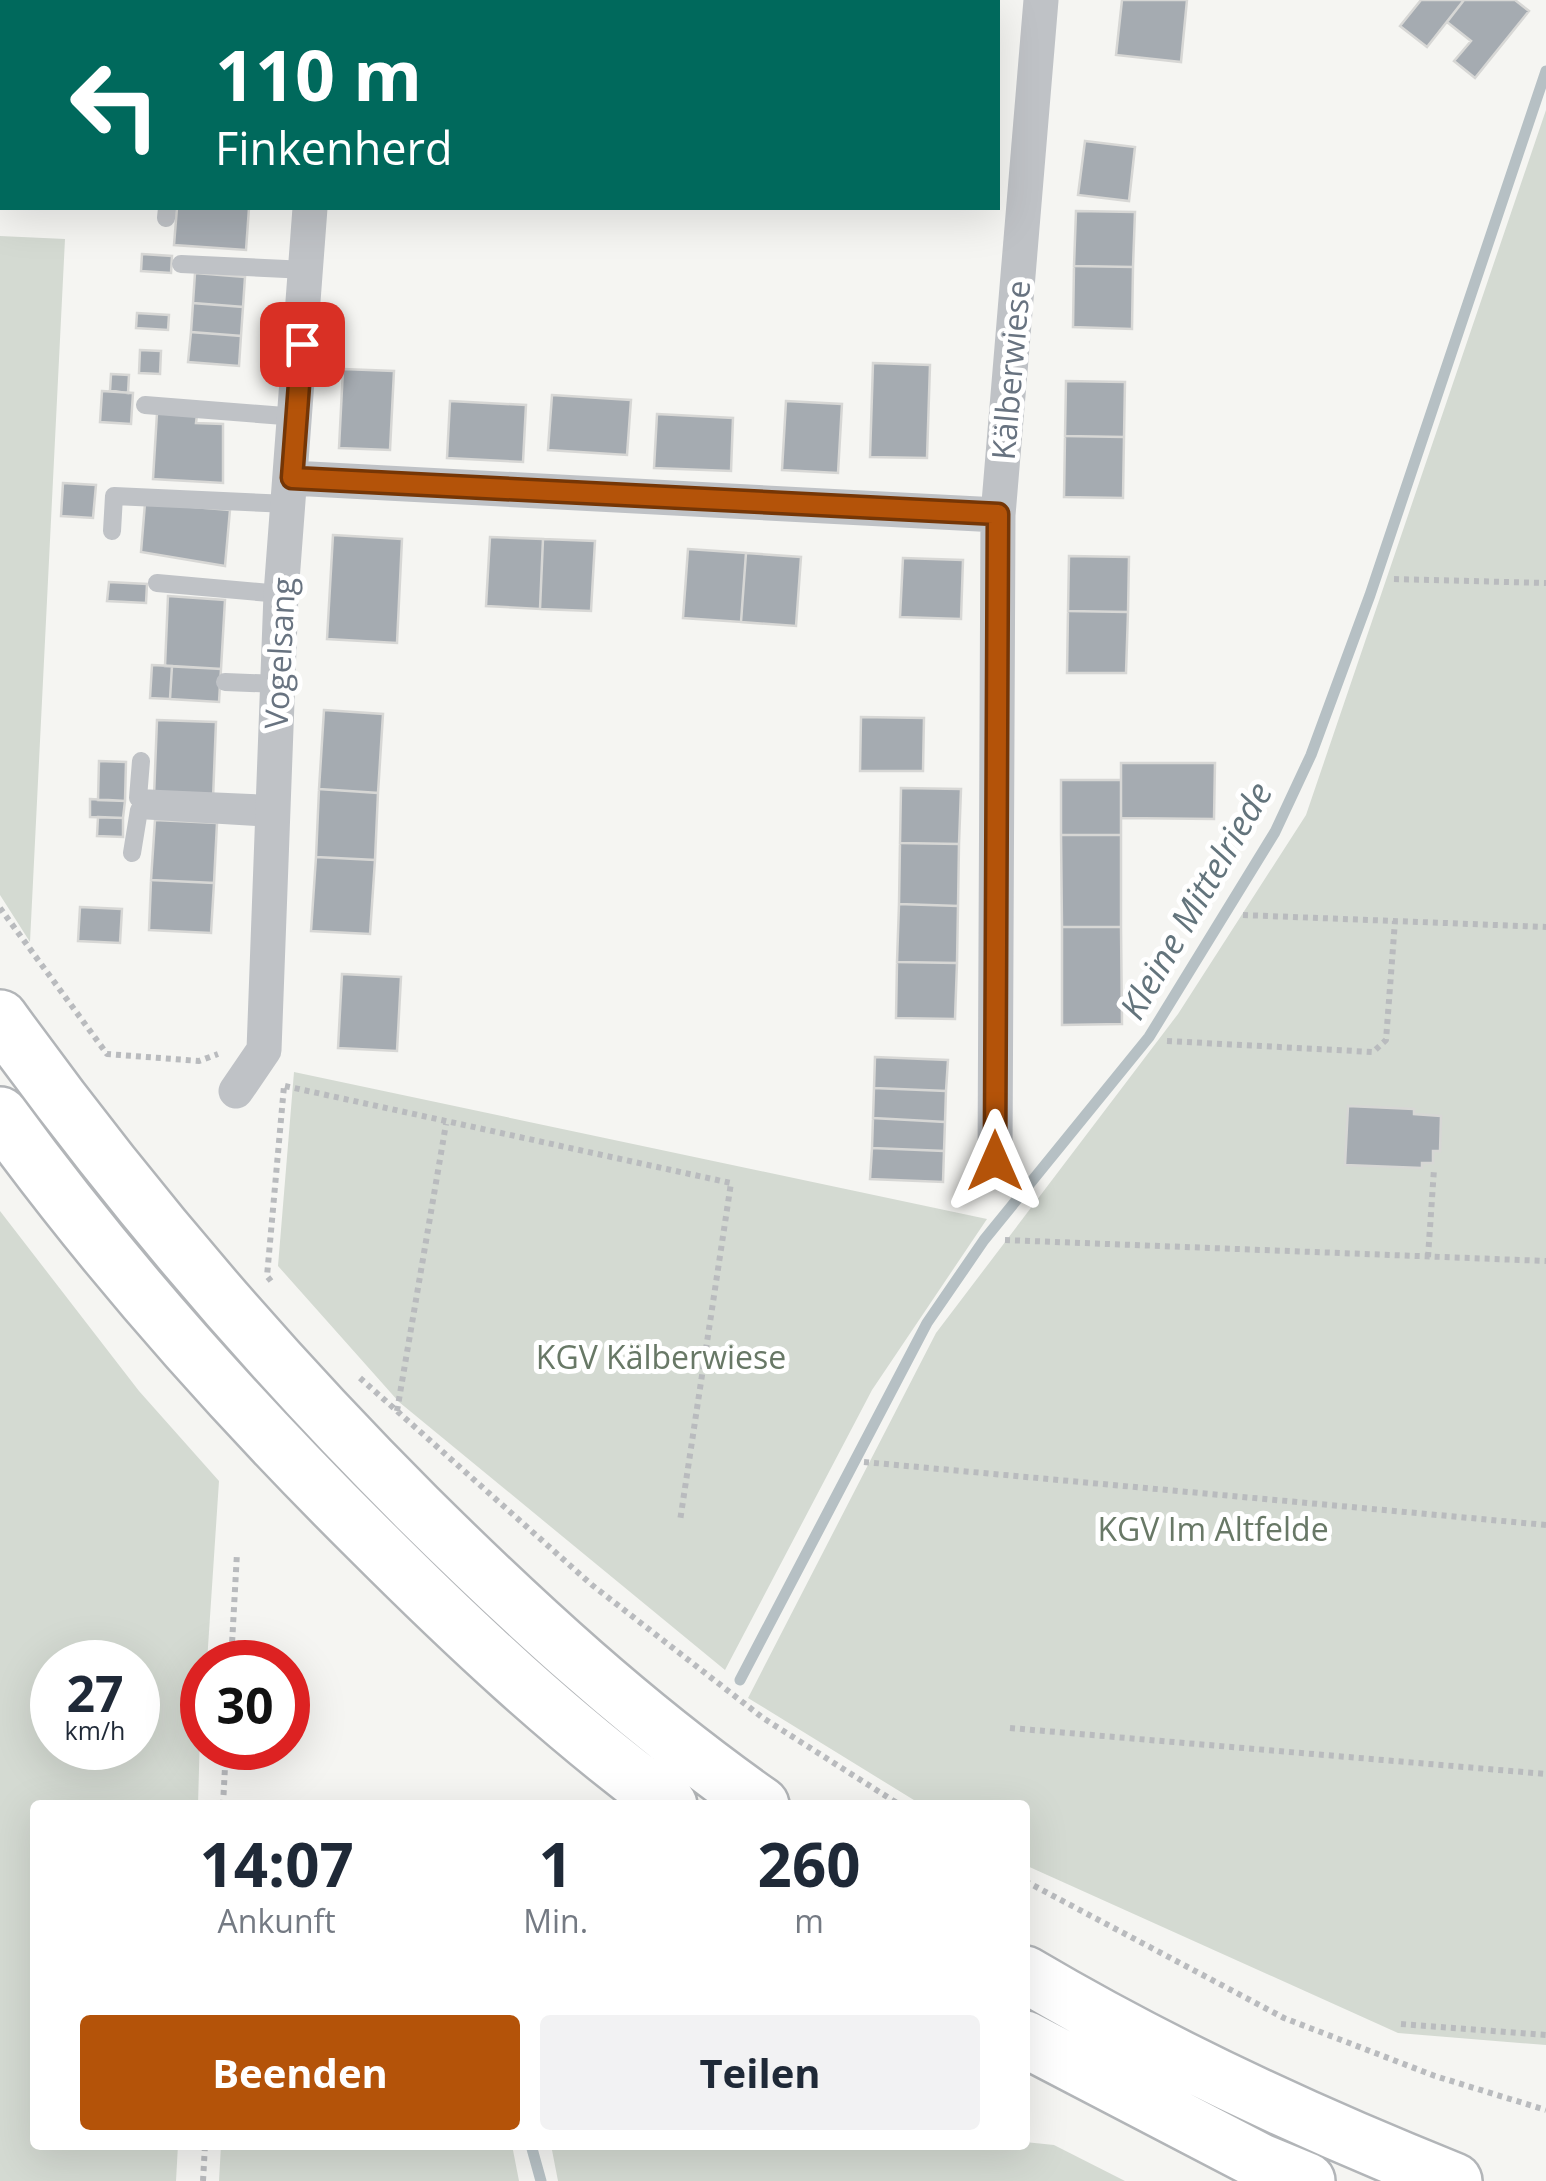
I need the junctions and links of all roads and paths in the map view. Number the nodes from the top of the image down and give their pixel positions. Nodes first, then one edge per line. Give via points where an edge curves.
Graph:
1 (1041, 0) edge
2 (310, 210) edge
3 (181, 264) dead end
4 (307, 270) junction
5 (146, 405) dead end
6 (297, 417) junction
7 (290, 491) junction
8 (998, 514) junction
9 (112, 531) dead end
10 (1394, 579) dead end
11 (157, 583) dead end
12 (1546, 583) edge
13 (281, 594) junction
14 (225, 682) dead end
15 (278, 684) junction
16 (140, 761) dead end
17 (272, 811) junction
18 (132, 853) dead end
19 (0, 908) edge
20 (1243, 915) dead end
21 (1395, 921) junction
22 (1546, 926) edge
23 (0, 1018) edge
24 (1167, 1041) dead end
25 (218, 1054) dead end
26 (199, 1061) junction
27 (285, 1086) junction
28 (236, 1091) junction
29 (0, 1115) edge
30 (446, 1124) junction
31 (995, 1161) dead end
32 (1434, 1169) dead end
33 (1004, 1240) dead end
34 (1428, 1256) junction
35 (1546, 1261) edge
36 (278, 1290) dead end
37 (353, 1372) dead end
38 (397, 1412) junction
39 (864, 1462) dead end
40 (680, 1520) dead end
41 (1546, 1525) edge
42 (237, 1553) dead end
43 (232, 1640) edge
44 (1010, 1728) dead end
45 (225, 1770) edge
46 (1546, 1774) edge
47 (223, 1800) edge
48 (662, 1800) edge
49 (754, 1800) edge
50 (892, 1800) edge
51 (1030, 1884) edge
52 (1030, 1977) edge
53 (1401, 2024) dead end
54 (1546, 2035) edge
55 (1030, 2042) edge
56 (1546, 2110) edge
57 (205, 2150) edge
58 (203, 2181) edge
59 (1307, 2181) edge
60 (1454, 2181) edge

1 - 8 street, Kälberwiese
2 - 4 street, Vogelsang
3 - 4 lane
4 - 6 street, Vogelsang
5 - 6 lane
6 - 7 street, Vogelsang
7 - 8 street
7 - 9 lane via 114,496
7 - 13 street, Vogelsang
8 - 31 street, Kälberwiese
10 - 12 path
11 - 13 lane
13 - 15 street, Vogelsang
14 - 15 lane
15 - 17 street, Vogelsang
16 - 17 lane via 138,798
17 - 18 lane via 139,810
17 - 28 street, Vogelsang via 264,1050
19 - 26 path via 106,1054
20 - 21 path
21 - 22 path
21 - 24 path via 1382,1048
23 - 49 highway via 83,1134 312,1402 526,1616
25 - 26 path
26 - 28 path
27 - 28 path
27 - 30 path
27 - 36 path via 266,1276
29 - 48 highway via 112,1258 273,1443 494,1664
30 - 38 path
30 - 40 path via 731,1183
32 - 34 path
33 - 34 path
34 - 35 path
37 - 38 path
38 - 50 path via 592,1585 763,1718
39 - 41 path
42 - 43 path
44 - 46 path
45 - 47 path
51 - 56 path via 1284,2018
52 - 60 highway via 1287,2112
53 - 54 path
55 - 59 highway
57 - 58 path

